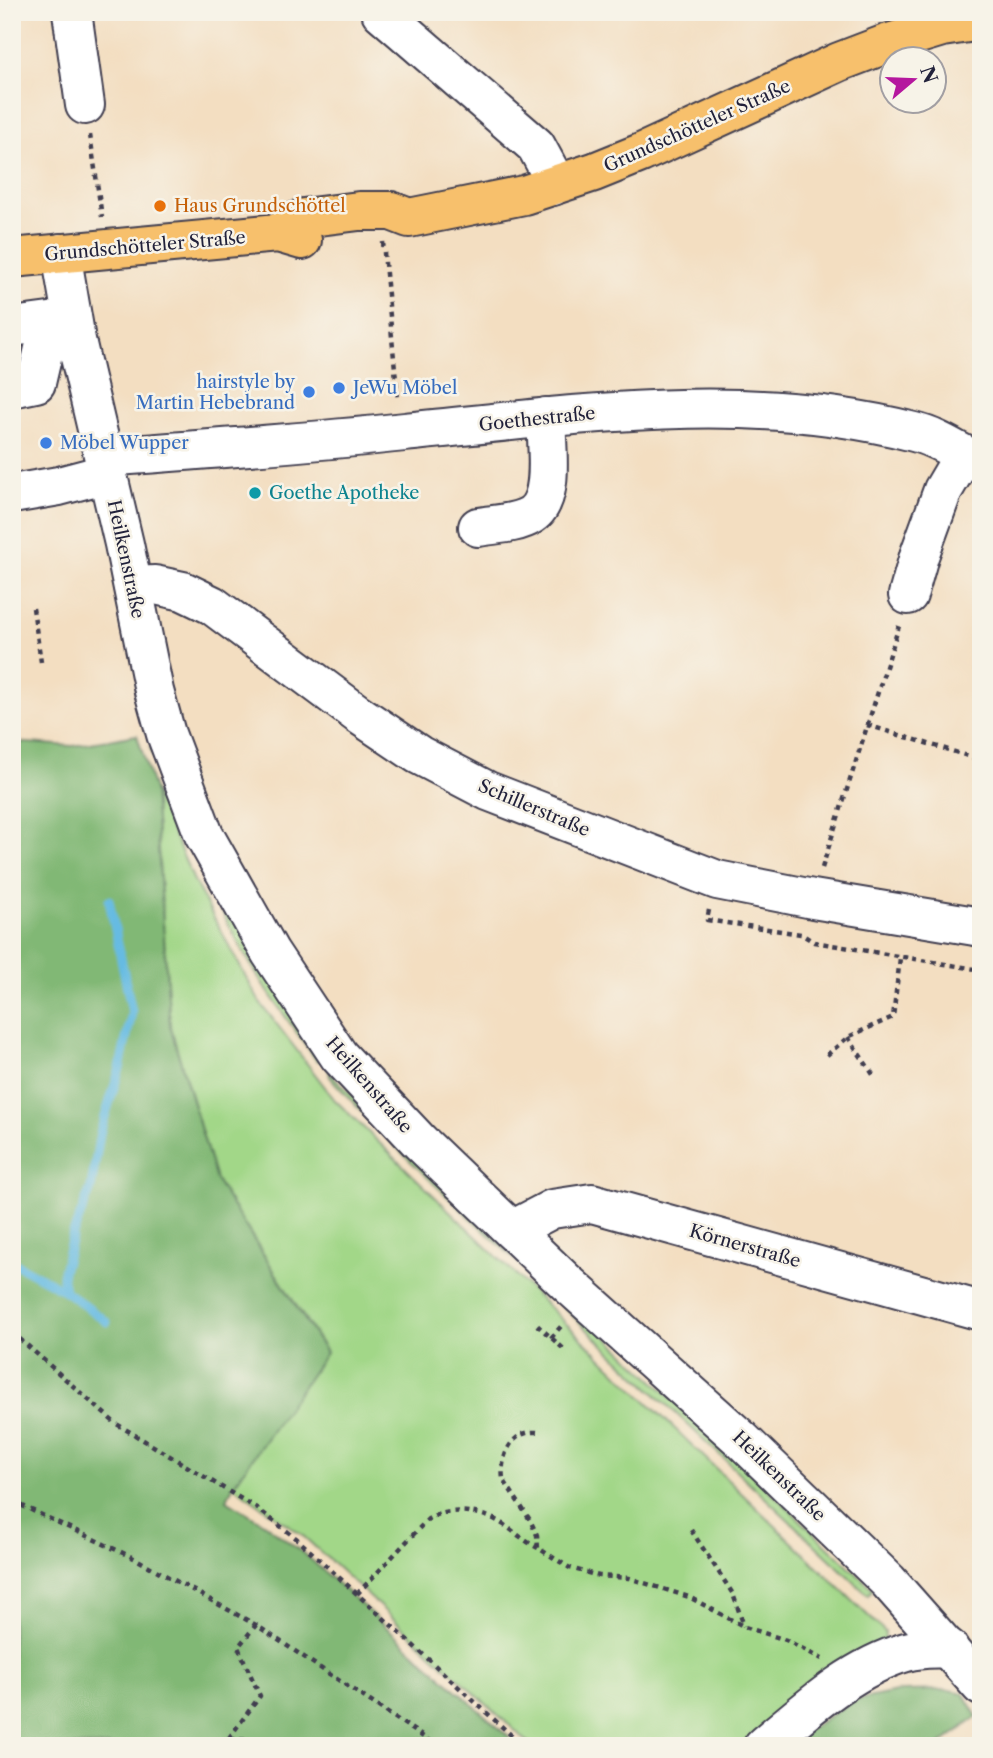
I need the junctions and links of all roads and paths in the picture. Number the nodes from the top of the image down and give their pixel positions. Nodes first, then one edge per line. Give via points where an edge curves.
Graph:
1 (72, 12) edge
2 (381, 12) edge
3 (981, 20) edge
4 (85, 105) joint
5 (553, 186) junction
6 (396, 226) junction
7 (106, 249) junction
8 (61, 253) junction
9 (12, 258) edge
10 (36, 319) edge
11 (12, 388) edge
12 (545, 417) junction
13 (401, 433) junction
14 (972, 459) edge
15 (106, 465) junction
16 (12, 494) edge
17 (478, 527) dead end
18 (133, 586) junction
19 (908, 595) joint
20 (33, 608) dead end
21 (41, 662) dead end
22 (867, 725) junction
23 (981, 760) edge
24 (717, 880) junction
25 (813, 900) junction
26 (981, 927) edge
27 (900, 958) junction
28 (981, 970) edge
29 (848, 1037) junction
30 (827, 1055) dead end
31 (874, 1076) dead end
32 (512, 1230) junction
33 (981, 1311) edge
34 (569, 1318) dead end
35 (537, 1325) dead end
36 (12, 1332) edge
37 (551, 1338) junction
38 (565, 1350) dead end
39 (537, 1432) dead end
40 (12, 1502) edge
41 (691, 1530) dead end
42 (538, 1548) junction
43 (357, 1594) junction
44 (256, 1625) junction
45 (745, 1627) junction
46 (949, 1648) junction
47 (854, 1676) junction
48 (981, 1686) edge
49 (229, 1739) junction
50 (223, 1746) edge
51 (360, 1746) edge
52 (437, 1746) edge
53 (523, 1746) edge
54 (763, 1746) edge

1 - 4 street
2 - 5 street via 536,146
3 - 5 main road, Grundschötteler Straße via 942,27 839,62 654,148
4 - 7 path
5 - 6 main road, Grundschötteler Straße
6 - 7 main road, Grundschötteler Straße via 307,241 278,233
6 - 13 path
7 - 8 main road, Grundschötteler Straße
8 - 9 main road, Grundschötteler Straße
8 - 10 street, Heilkenstraße
10 - 11 street via 36,383
10 - 15 street, Heilkenstraße
12 - 13 street, Goethestraße
12 - 14 street, Goethestraße via 663,408 823,414 915,432
12 - 17 street via 543,504 530,517
13 - 15 street, Goethestraße
14 - 19 street, Goethestraße via 943,490
15 - 16 street, Goethestraße via 58,486
15 - 18 street, Heilkenstraße
18 - 24 street, Schillerstraße via 183,591 212,606 358,714 488,791
18 - 32 street, Heilkenstraße via 166,734 204,835 270,951 339,1056
19 - 22 path
20 - 21 path
22 - 23 path
22 - 25 path
24 - 25 street, Schillerstraße
24 - 27 path via 707,920 800,934 814,942
25 - 26 street, Schillerstraße
27 - 28 path
27 - 29 path via 893,1017
29 - 30 path
29 - 31 path
32 - 33 street, Körnerstraße via 552,1209 592,1203
32 - 46 street, Heilkenstraße via 741,1439 888,1581
34 - 37 path
35 - 37 path
36 - 43 path via 115,1423 258,1509
37 - 38 path
39 - 42 path via 529,1431 512,1442 502,1469 503,1479 537,1535
40 - 44 path via 136,1559
41 - 45 path via 733,1594
42 - 43 path via 484,1516 467,1511 437,1513
42 - 45 path via 570,1568 629,1578 690,1597
43 - 53 path
44 - 49 path via 238,1647 260,1696
44 - 52 path
45 - 47 path via 786,1640
46 - 47 street via 909,1651
46 - 48 street, Heilkenstraße
47 - 54 street
49 - 50 path
49 - 51 path

